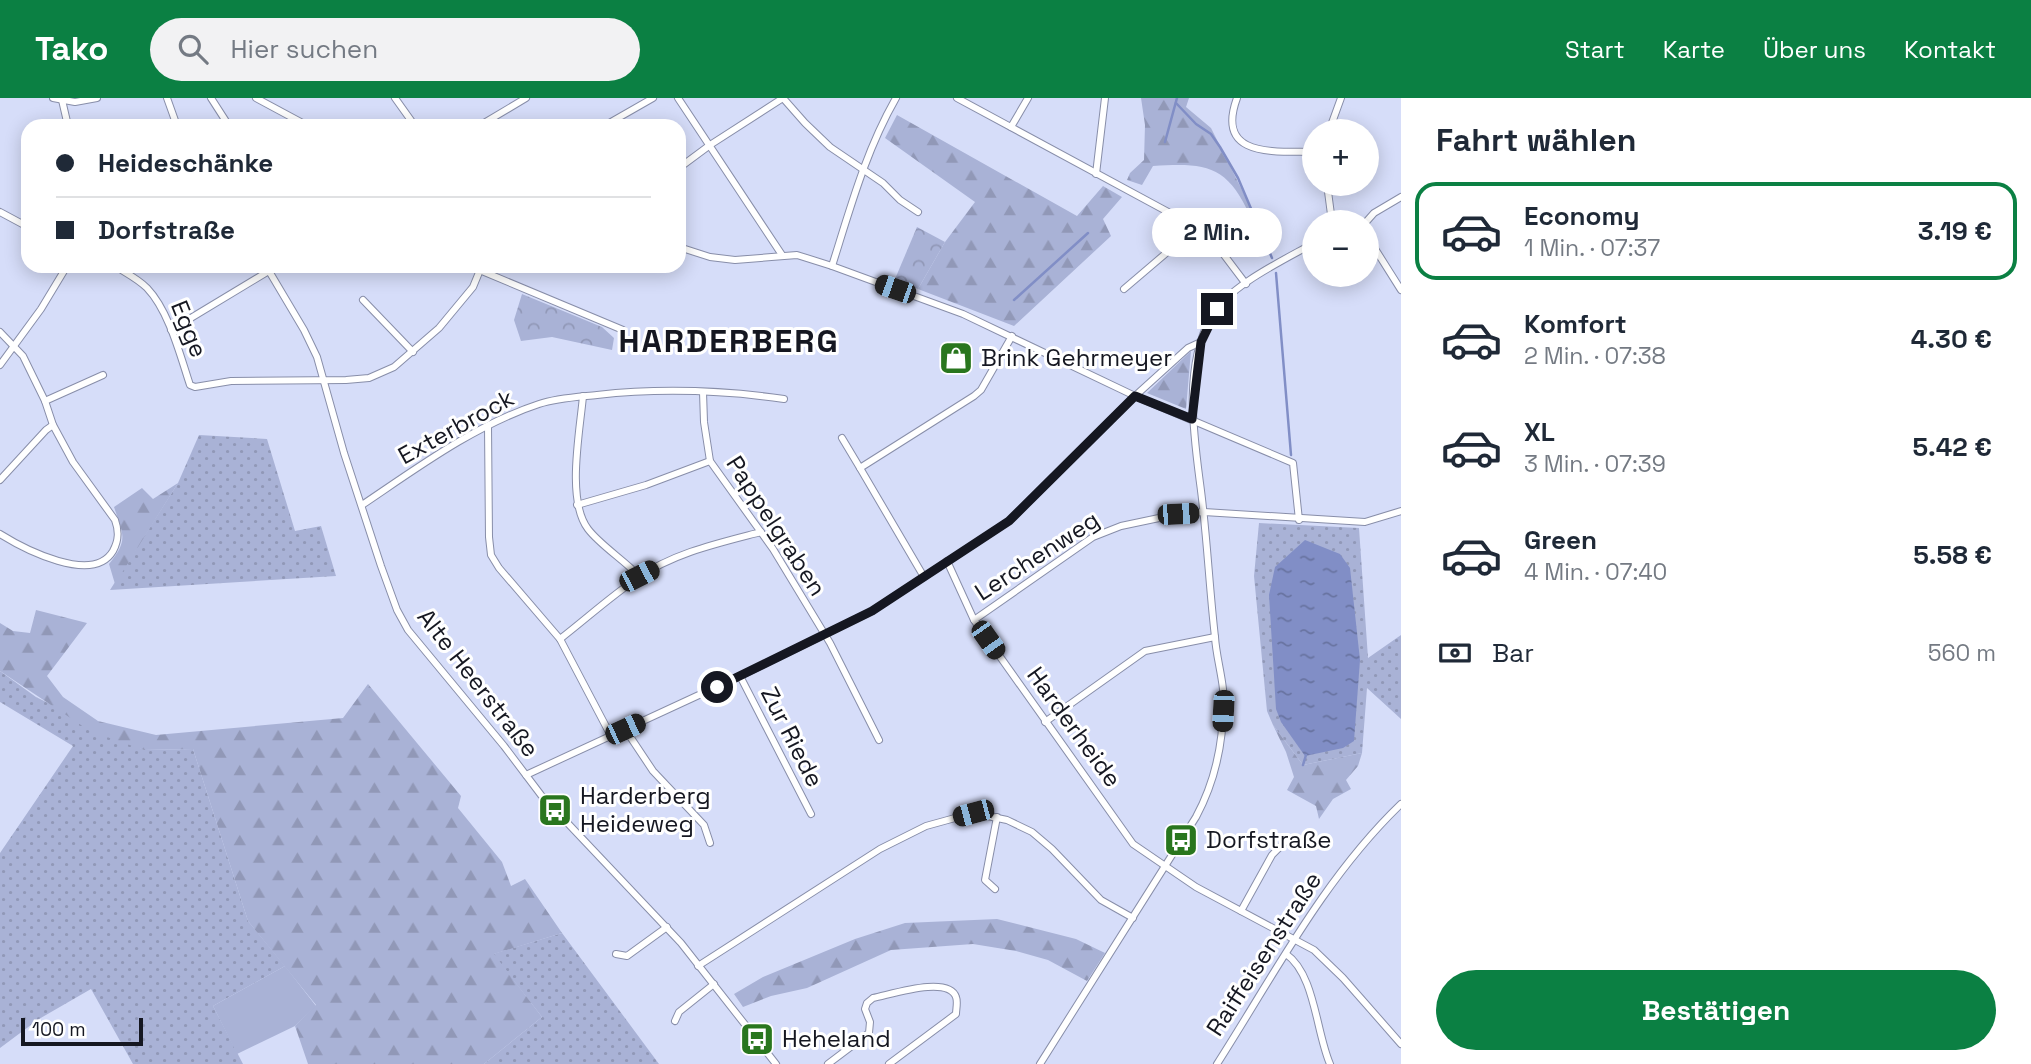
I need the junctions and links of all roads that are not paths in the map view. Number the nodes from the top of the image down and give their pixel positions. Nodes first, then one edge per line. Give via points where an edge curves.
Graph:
1 (53, 98) edge
2 (97, 98) edge
3 (167, 98) edge
4 (211, 98) edge
5 (256, 98) edge
6 (394, 98) edge
7 (525, 98) edge
8 (653, 98) edge
9 (678, 98) edge
10 (783, 98) edge
11 (896, 98) edge
12 (957, 98) edge
13 (1028, 98) edge
14 (1105, 98) edge
15 (1237, 98) edge
16 (1341, 98) edge
17 (62, 100) junction
18 (66, 119) edge
19 (174, 119) edge
20 (224, 119) edge
21 (295, 119) edge
22 (410, 119) edge
23 (490, 119) edge
24 (616, 119) edge
25 (1333, 119) edge
26 (1011, 127) junction
27 (710, 145) junction
28 (1302, 151) edge
29 (686, 163) edge
30 (863, 168) junction
31 (1096, 174) junction
32 (1401, 197) edge
33 (1379, 210) edge
34 (0, 212) edge
35 (918, 212) dead end
36 (21, 223) edge
37 (1194, 226) junction
38 (686, 249) edge
39 (1302, 250) edge
40 (782, 255) junction
41 (1379, 255) edge
42 (832, 266) junction
43 (64, 273) edge
44 (125, 273) edge
45 (260, 273) edge
46 (271, 273) edge
47 (479, 273) edge
48 (487, 273) edge
49 (1246, 284) junction
50 (1124, 289) dead end
51 (1401, 290) edge
52 (363, 300) dead end
53 (171, 330) junction
54 (623, 330) dead end
55 (0, 332) edge
56 (1012, 336) junction
57 (1201, 342) junction
58 (14, 346) junction
59 (412, 352) junction
60 (0, 365) edge
61 (103, 375) dead end
62 (325, 380) junction
63 (703, 392) junction
64 (583, 396) junction
65 (1135, 396) junction
66 (784, 399) dead end
67 (45, 401) junction
68 (1192, 419) junction
69 (53, 425) junction
70 (488, 426) junction
71 (842, 438) dead end
72 (710, 461) junction
73 (860, 468) junction
74 (0, 480) edge
75 (362, 505) junction
76 (577, 505) junction
77 (1401, 511) edge
78 (1204, 512) junction
79 (1299, 520) junction
80 (761, 532) junction
81 (0, 534) edge
82 (947, 561) junction
83 (639, 576) junction
84 (924, 578) junction
85 (974, 620) junction
86 (824, 635) junction
87 (1215, 638) junction
88 (560, 639) junction
89 (740, 677) junction
90 (1045, 722) junction
91 (625, 729) junction
92 (611, 736) junction
93 (879, 740) dead end
94 (526, 775) junction
95 (1401, 804) edge
96 (811, 814) dead end
97 (997, 817) junction
98 (1285, 842) dead end
99 (710, 843) dead end
100 (1165, 866) junction
101 (995, 889) dead end
102 (1241, 911) junction
103 (1133, 918) junction
104 (667, 927) junction
105 (1296, 939) junction
106 (616, 954) dead end
107 (1286, 954) junction
108 (698, 966) junction
109 (714, 984) junction
110 (675, 1021) dead end
111 (1401, 1044) edge
112 (776, 1064) edge
113 (828, 1064) edge
114 (888, 1064) edge
115 (1040, 1064) edge
116 (1217, 1064) edge
117 (1330, 1064) edge

1 - 17 street
2 - 17 street
3 - 19 street
4 - 20 street
5 - 21 street
6 - 22 street
7 - 23 street
8 - 24 street
9 - 27 street
10 - 27 street
10 - 30 street via 830,147
11 - 30 street
12 - 26 street
13 - 26 street
14 - 31 street
15 - 28 street via 1230,121 1239,141 1252,149
16 - 25 street
17 - 18 street
26 - 31 street
27 - 29 street
27 - 40 street
30 - 35 street
30 - 42 street
31 - 37 street
32 - 33 street
34 - 36 street
37 - 49 street via 1215,243
37 - 50 street
38 - 40 street via 735,260
39 - 49 street
40 - 42 street
41 - 51 street
42 - 56 street
43 - 58 street
44 - 53 street, Egge via 148,289
45 - 53 street
46 - 62 street, Alte Heerstraße via 304,330
47 - 59 street via 462,302
48 - 54 street
49 - 57 street via 1217,309
52 - 59 street
53 - 62 street, Egge via 190,385 195,387
55 - 58 street
56 - 65 street
56 - 73 street via 981,390
57 - 65 street via 1188,348
57 - 68 street
58 - 60 street
58 - 67 street
59 - 62 street via 394,367 369,378
61 - 67 street
62 - 75 street, Alte Heerstraße
63 - 64 street, Exterbrock via 668,389
63 - 66 street, Exterbrock
63 - 72 street, Pappelgraben
64 - 70 street, Exterbrock via 539,404
64 - 76 street
65 - 68 street
65 - 82 street via 1009,521
67 - 69 street
68 - 78 street
68 - 79 street via 1293,463
69 - 74 street
69 - 81 street via 115,520 119,531 114,549 101,564 70,564 37,554
70 - 75 street, Exterbrock
70 - 88 street via 491,555
71 - 73 street
72 - 76 street
72 - 80 street, Pappelgraben
73 - 84 street
75 - 94 street, Alte Heerstraße via 408,630
76 - 83 street via 587,528
77 - 79 street, Lerchenweg via 1365,522
78 - 79 street, Lerchenweg
78 - 85 street, Lerchenweg via 1121,526 1093,537
78 - 87 street
80 - 83 street via 679,557
80 - 86 street, Pappelgraben
82 - 84 street
82 - 85 street, Harderheide
83 - 88 street
84 - 86 street
85 - 90 street, Harderheide
86 - 89 street
86 - 93 street, Pappelgraben
87 - 90 street via 1145,651
87 - 100 street via 1223,688 1217,761 1205,800
88 - 92 street
89 - 91 street
89 - 96 street, Zur Riede
90 - 100 street, Harderheide via 1133,844
91 - 92 street
91 - 99 street via 653,771 704,825
92 - 94 street
94 - 104 street, Alte Heerstraße
95 - 105 street, Raiffeisenstraße via 1332,881
97 - 101 street via 985,880
97 - 103 street via 1032,832 1101,900
97 - 108 street via 973,813 926,826 880,849
98 - 102 street via 1272,855
100 - 102 street, Harderheide
100 - 103 street
102 - 105 street, Harderheide
103 - 115 street
104 - 106 street via 627,956
104 - 108 street, Alte Heerstraße
105 - 107 street, Raiffeisenstraße
105 - 111 street, Harderheide via 1343,978
107 - 116 street, Raiffeisenstraße
107 - 117 street via 1307,981
108 - 109 street, Alte Heerstraße
109 - 110 street
109 - 112 street, Alte Heerstraße
113 - 114 street via 869,1033 865,1009 873,998 934,986 951,990 957,998 956,1014

